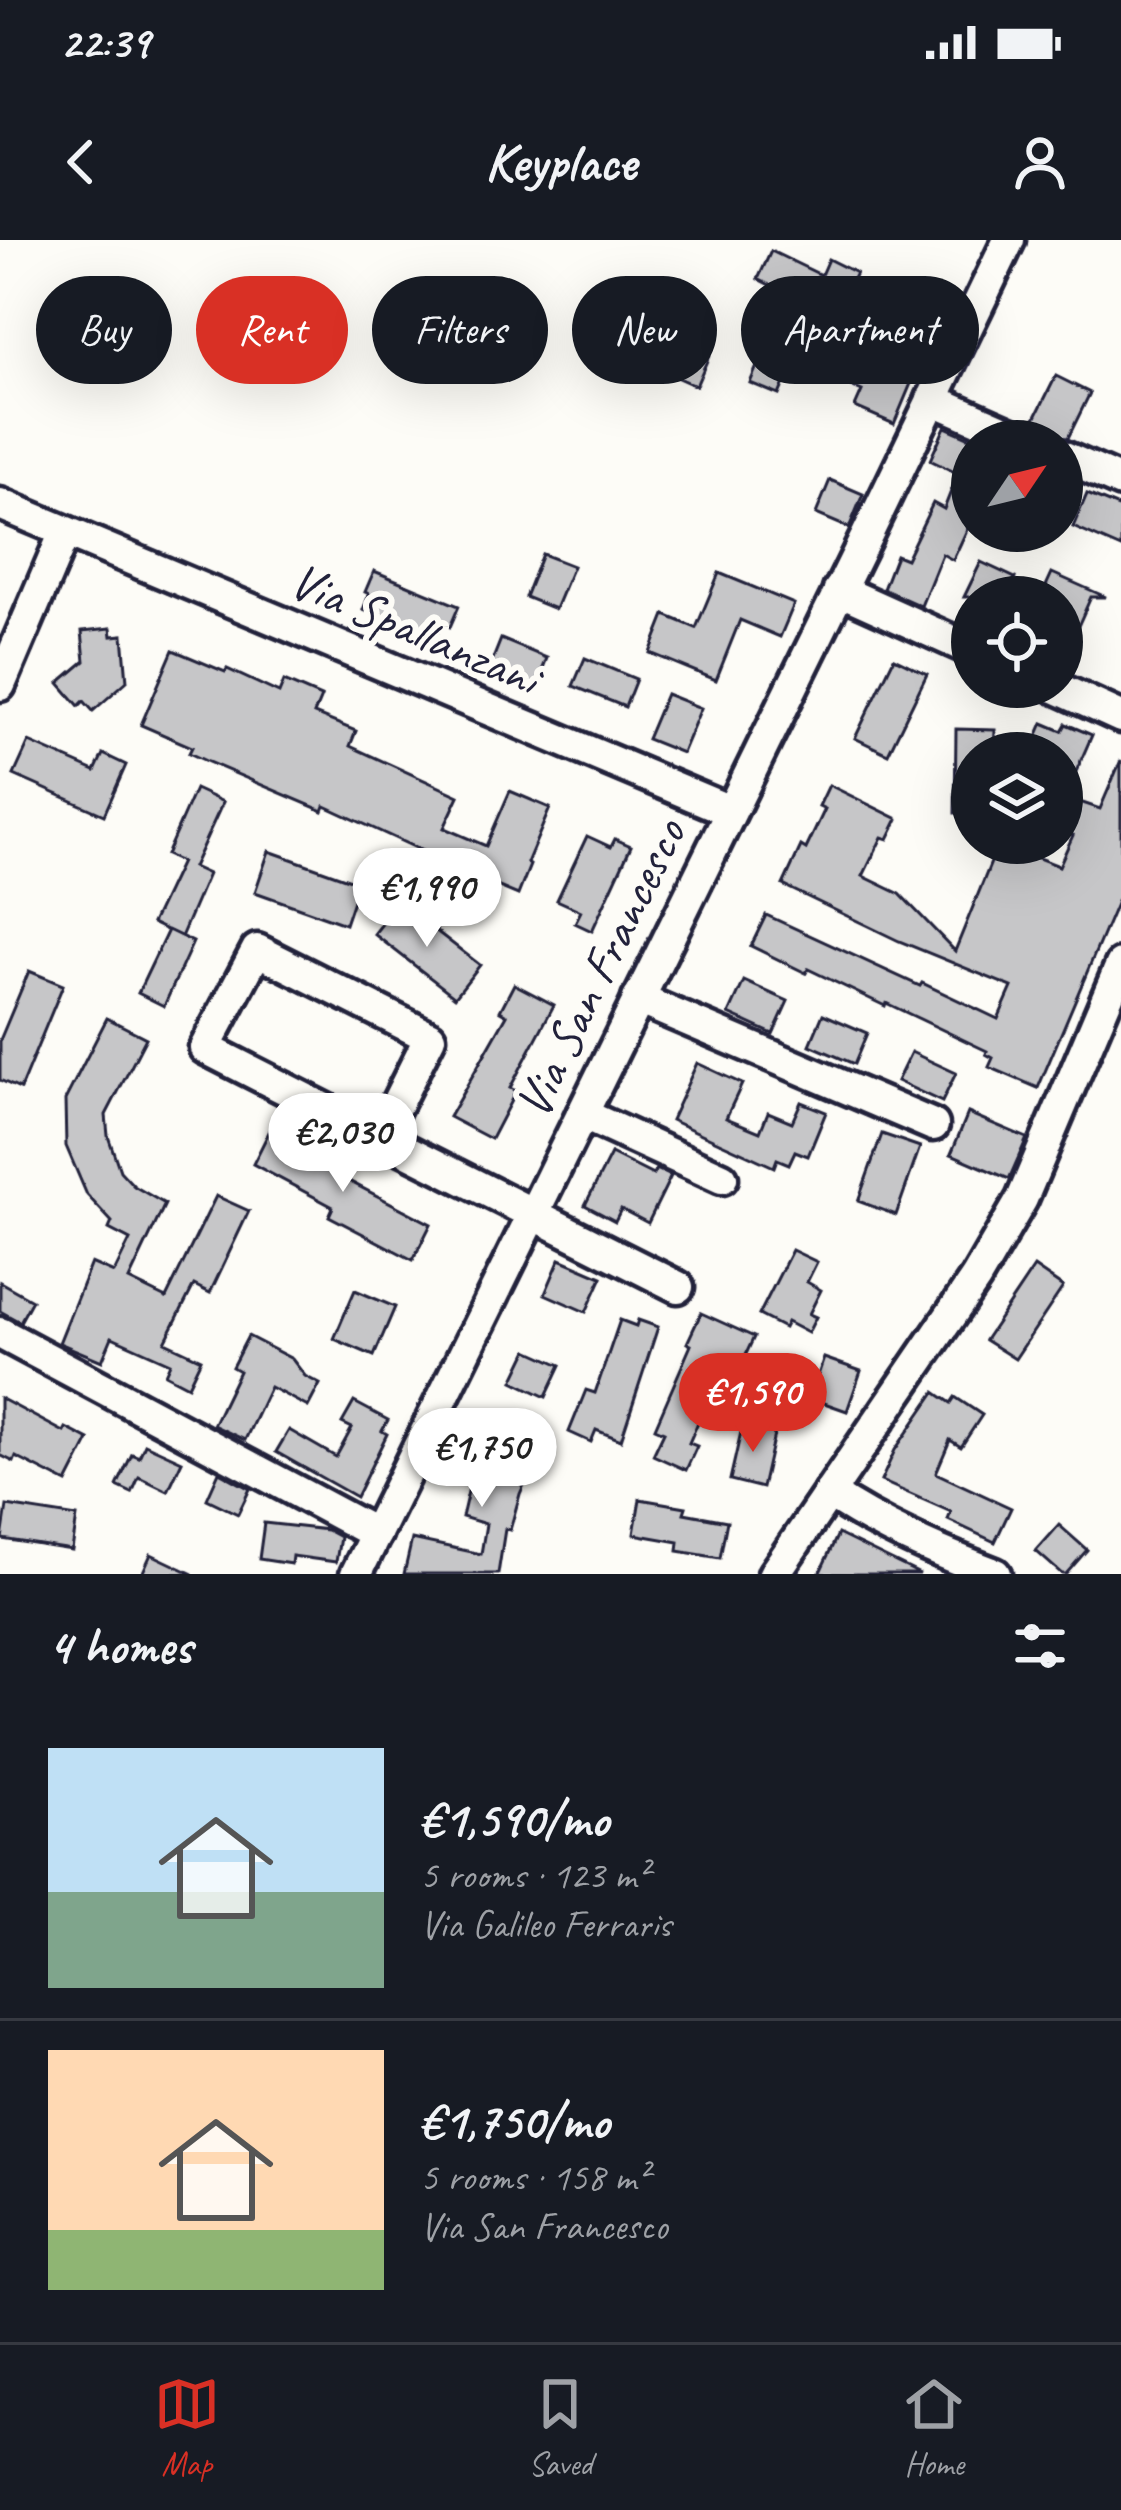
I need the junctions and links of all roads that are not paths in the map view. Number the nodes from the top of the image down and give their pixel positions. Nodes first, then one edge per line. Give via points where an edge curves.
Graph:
1 (1009, 240) edge
2 (932, 399) junction
3 (980, 420) edge
4 (1083, 465) edge
5 (1121, 482) edge
6 (0, 504) edge
7 (64, 532) junction
8 (839, 590) junction
9 (951, 641) edge
10 (0, 685) edge
11 (1083, 700) edge
12 (1121, 717) edge
13 (730, 811) junction
14 (1121, 965) edge
15 (638, 999) junction
16 (582, 1114) junction
17 (933, 1125) dead end
18 (380, 1137) junction
19 (722, 1178) dead end
20 (534, 1213) junction
21 (678, 1287) dead end
22 (0, 1333) edge
23 (829, 1492) junction
24 (376, 1534) junction
25 (356, 1574) edge
26 (774, 1574) edge
27 (995, 1574) edge

1 - 2 street, Via San Francesco
2 - 3 street
2 - 8 street, Via San Francesco
4 - 5 street
6 - 7 street, Via Spallanzani
7 - 10 street
7 - 13 street, Via Spallanzani
8 - 9 street
8 - 13 street, Via San Francesco
11 - 12 street
13 - 15 street, Via San Francesco
14 - 23 street via 1022,1199
15 - 16 street, Via San Francesco
15 - 17 street
16 - 19 street
16 - 20 street, Via San Francesco
18 - 18 street via 430,1037 257,950 206,1048
18 - 20 street
20 - 21 street
20 - 24 street, Via San Francesco
22 - 24 street
23 - 26 street
23 - 27 street
24 - 25 street, Via San Francesco

